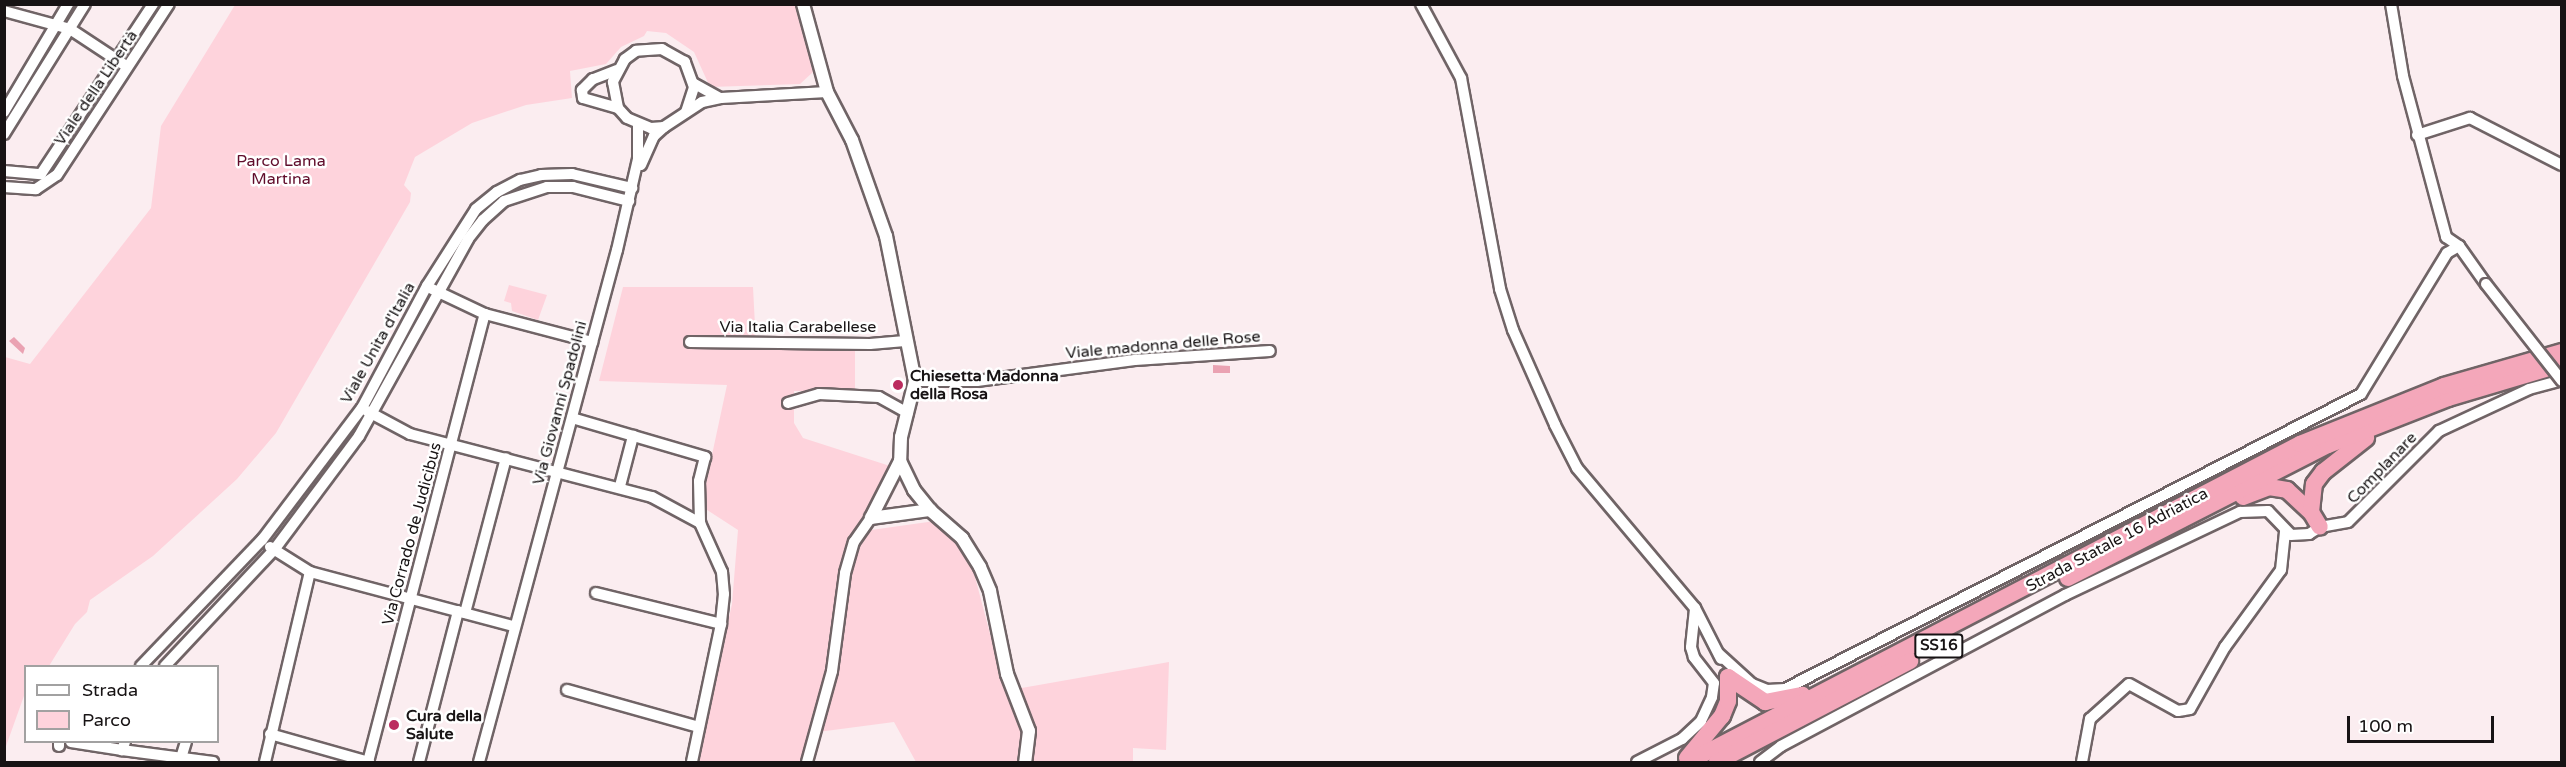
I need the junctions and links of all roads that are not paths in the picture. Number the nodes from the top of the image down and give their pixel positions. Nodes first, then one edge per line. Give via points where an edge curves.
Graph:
1 (68, 4) edge
2 (85, 4) edge
3 (153, 4) edge
4 (169, 4) edge
5 (802, 4) edge
6 (1421, 4) edge
7 (2391, 4) edge
8 (4, 11) edge
9 (55, 25) junction
10 (70, 29) junction
11 (117, 60) junction
12 (128, 67) junction
13 (617, 70) junction
14 (693, 83) junction
15 (827, 92) junction
16 (721, 98) junction
17 (618, 108) junction
18 (4, 112) edge
19 (686, 112) junction
20 (638, 125) junction
21 (664, 127) junction
22 (4, 134) edge
23 (2417, 135) junction
24 (2562, 165) edge
25 (4, 171) edge
26 (41, 174) junction
27 (46, 186) junction
28 (4, 187) edge
29 (632, 188) junction
30 (629, 201) junction
31 (2459, 246) junction
32 (426, 286) junction
33 (439, 292) junction
34 (485, 314) junction
35 (905, 341) junction
36 (592, 342) junction
37 (690, 342) dead end
38 (1270, 351) dead end
39 (2562, 352) edge
40 (2562, 364) edge
41 (915, 381) junction
42 (2562, 381) edge
43 (788, 403) dead end
44 (362, 408) junction
45 (2413, 410) junction
46 (908, 413) junction
47 (374, 414) junction
48 (572, 418) junction
49 (633, 436) junction
50 (451, 444) junction
51 (506, 458) junction
52 (900, 461) junction
53 (553, 469) junction
54 (699, 481) junction
55 (620, 486) junction
56 (930, 510) junction
57 (2311, 512) junction
58 (685, 513) junction
59 (871, 518) junction
60 (699, 523) junction
61 (2320, 527) junction
62 (2161, 530) junction
63 (2285, 531) junction
64 (262, 540) junction
65 (274, 550) junction
66 (310, 572) junction
67 (596, 593) dead end
68 (411, 599) junction
69 (1695, 608) junction
70 (462, 613) junction
71 (721, 624) junction
72 (513, 626) junction
73 (1719, 654) junction
74 (142, 665) edge
75 (166, 665) edge
76 (1728, 677) junction
77 (1833, 687) junction
78 (567, 690) dead end
79 (699, 727) junction
80 (270, 734) junction
81 (92, 743) edge
82 (185, 743) edge
83 (123, 746) edge
84 (181, 758) junction
85 (213, 762) edge
86 (266, 762) edge
87 (368, 762) edge
88 (419, 762) edge
89 (479, 762) edge
90 (692, 762) edge
91 (807, 762) edge
92 (1026, 762) edge
93 (1637, 762) edge
94 (1683, 762) edge
95 (1688, 762) edge
96 (1717, 762) edge
97 (1760, 762) edge
98 (2082, 762) edge

1 - 9 street
2 - 10 street
3 - 11 street, Viale della Libertà
4 - 12 street, Viale della Libertà
5 - 15 street
6 - 69 street via 1461,78 1500,289 1513,330 1556,425 1577,468
7 - 23 street
8 - 9 street
9 - 10 street
9 - 18 street
10 - 11 street
10 - 22 street
11 - 12 street
11 - 26 street, Viale della Libertà
12 - 27 street, Viale della Libertà
13 - 14 street via 636,51 662,49 685,62
13 - 17 street via 614,96
13 - 17 street via 593,79 582,90 583,98
14 - 16 street
14 - 19 street via 692,100
15 - 16 street
15 - 35 street via 852,140 886,236
16 - 19 street
17 - 20 street
19 - 21 street
20 - 21 street
20 - 29 street, Via Giovanni Spadolini
21 - 29 street, Via Giovanni Spadolini via 645,153
23 - 24 street via 2470,118
23 - 31 street via 2446,237
25 - 26 street
26 - 27 street
27 - 28 street
29 - 30 street, Via Giovanni Spadolini
29 - 32 street, Viale Unita d'Italia via 572,174 520,180 476,209
30 - 33 street, Viale Unita d'Italia via 573,187 547,187 504,201 468,239
30 - 36 street, Via Giovanni Spadolini
31 - 42 street, bridge
31 - 73 street via 2446,253 2361,394 1785,689 1767,690 1752,684
32 - 33 street
32 - 44 street, Viale Unita d'Italia
33 - 34 street
33 - 47 street, Viale Unita d'Italia
34 - 36 street
34 - 50 street, Via Corrado de Judicibus
35 - 37 street, Via Italia Carabellese
35 - 41 street
36 - 48 street, Via Giovanni Spadolini
38 - 41 street, Viale madonna delle Rose via 1135,360 977,381
39 - 77 highway, Strada Statale 16 Adriatica / SS16 via 2444,386 2320,435
40 - 45 highway, Strada Statale 16 Adriatica / SS16
41 - 46 street
42 - 61 street, Complanare via 2507,397 2439,430 2390,476 2364,510 2348,522
43 - 46 street via 819,394 879,397
44 - 47 street
44 - 64 street, Viale Unita d'Italia
45 - 57 highway via 2348,448 2323,472 2314,484
45 - 62 highway, Strada Statale 16 Adriatica / SS16 via 2300,458
46 - 52 street
47 - 50 street via 410,434
47 - 65 street, Viale Unita d'Italia
48 - 49 street
48 - 53 street, Via Giovanni Spadolini
49 - 54 street via 705,457
49 - 55 street
50 - 51 street
50 - 68 street, Via Corrado de Judicibus
51 - 53 street
51 - 70 street
52 - 56 street
52 - 59 street
53 - 55 street
53 - 72 street, Via Giovanni Spadolini
54 - 58 street
54 - 60 street
55 - 58 street
56 - 59 street
56 - 92 street via 962,538 990,591 1007,674 1029,731
57 - 61 highway
57 - 62 highway via 2287,490 2270,487
58 - 60 street
59 - 91 street via 854,542 844,573 832,671
60 - 71 street via 723,572
61 - 63 street, Complanare via 2300,535
62 - 96 highway, Strada Statale 16 Adriatica / SS16
63 - 97 street via 2268,511 2240,512 2065,595 1781,746
63 - 98 street via 2281,570 2225,647 2190,709 2178,711 2129,684 2090,719
64 - 65 street
64 - 74 street, Viale Unita d'Italia
65 - 66 street
65 - 75 street, Viale Unita d'Italia
66 - 68 street
66 - 80 street
67 - 71 street
68 - 70 street
68 - 87 street, Via Corrado de Judicibus
69 - 73 street
69 - 93 street via 1691,647 1714,682 1712,698 1701,721 1682,739
70 - 72 street
70 - 88 street
71 - 79 street
72 - 89 street, Via Giovanni Spadolini
73 - 76 street
76 - 77 highway, SS16 via 1765,702
76 - 94 highway via 1728,701 1722,716
77 - 95 highway, Strada Statale 16 Adriatica / SS16
78 - 79 street
79 - 90 street
80 - 86 street
80 - 87 street
81 - 83 street
82 - 84 street
83 - 84 street
84 - 85 street

